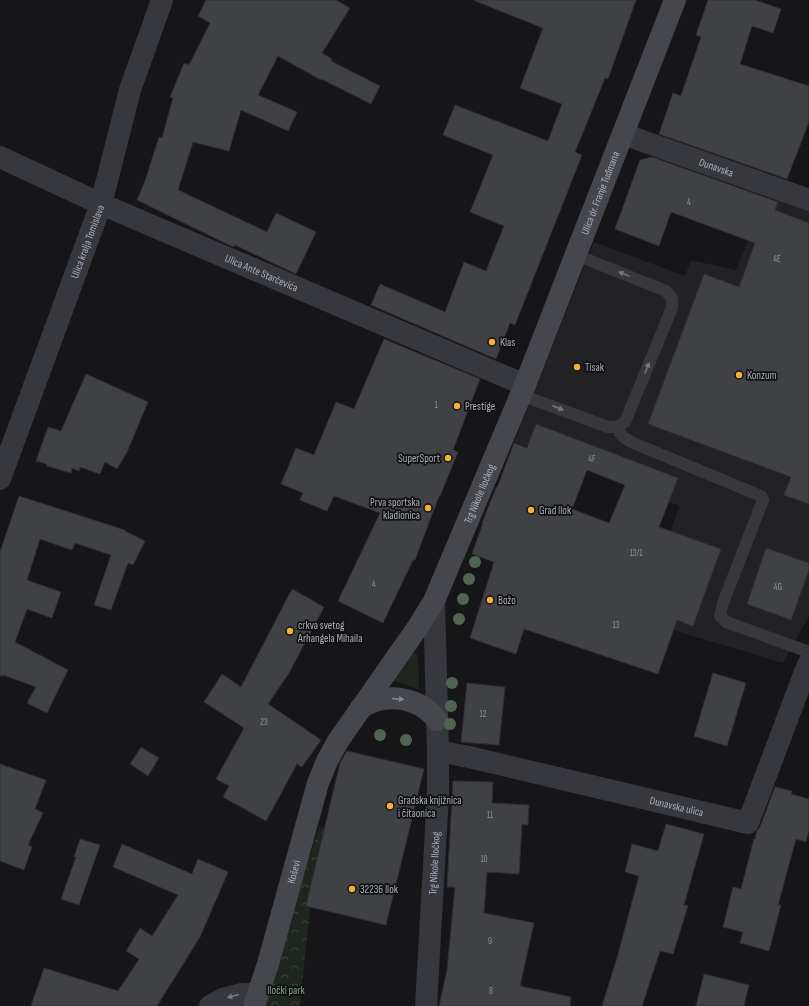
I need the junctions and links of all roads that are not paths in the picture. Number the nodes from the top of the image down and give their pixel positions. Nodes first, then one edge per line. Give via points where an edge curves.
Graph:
1 (162, 0) edge
2 (675, 0) edge
3 (623, 134) junction
4 (0, 157) edge
5 (809, 200) edge
6 (101, 204) junction
7 (576, 255) junction
8 (523, 390) junction
9 (616, 426) junction
10 (0, 478) edge
11 (434, 601) junction
12 (809, 652) edge
13 (809, 663) edge
14 (361, 708) junction
15 (437, 720) junction
16 (338, 741) joint
17 (438, 751) junction
18 (256, 1000) edge
19 (210, 1006) edge
20 (426, 1006) edge

1 - 6 street, Ulica kralja Tomislava via 130,90
2 - 3 main road, Ulica dr. Franje Tuđmana
3 - 5 street, Dunavska
3 - 7 main road, Ulica dr. Franje Tuđmana
4 - 6 street, Ulica Ante Starčevića
6 - 8 street, Ulica Ante Starčevića
6 - 10 street, Ulica kralja Tomislava
7 - 8 main road, Ulica dr. Franje Tuđmana
9 -> 7 lane via 626,422 672,308 672,298 666,291
8 -> 9 lane via 608,427
8 - 11 main road, Trg Nikole Iločkog
9 - 12 lane via 622,436 631,442 761,496 763,500 720,616 726,622
11 - 14 main road, Trg Nikole Iločkog
11 - 15 street, Trg Nikole Iločkog
13 - 17 street, Dunavska ulica via 748,823
14 -> 15 main road via 384,698 400,699 414,702
14 - 16 main road, Trg Nikole Iločkog
15 - 17 street, Trg Nikole Iločkog
16 - 18 main road, Koševi via 318,783
17 - 20 street, Trg Nikole Iločkog via 438,794
18 -> 19 street via 242,994

